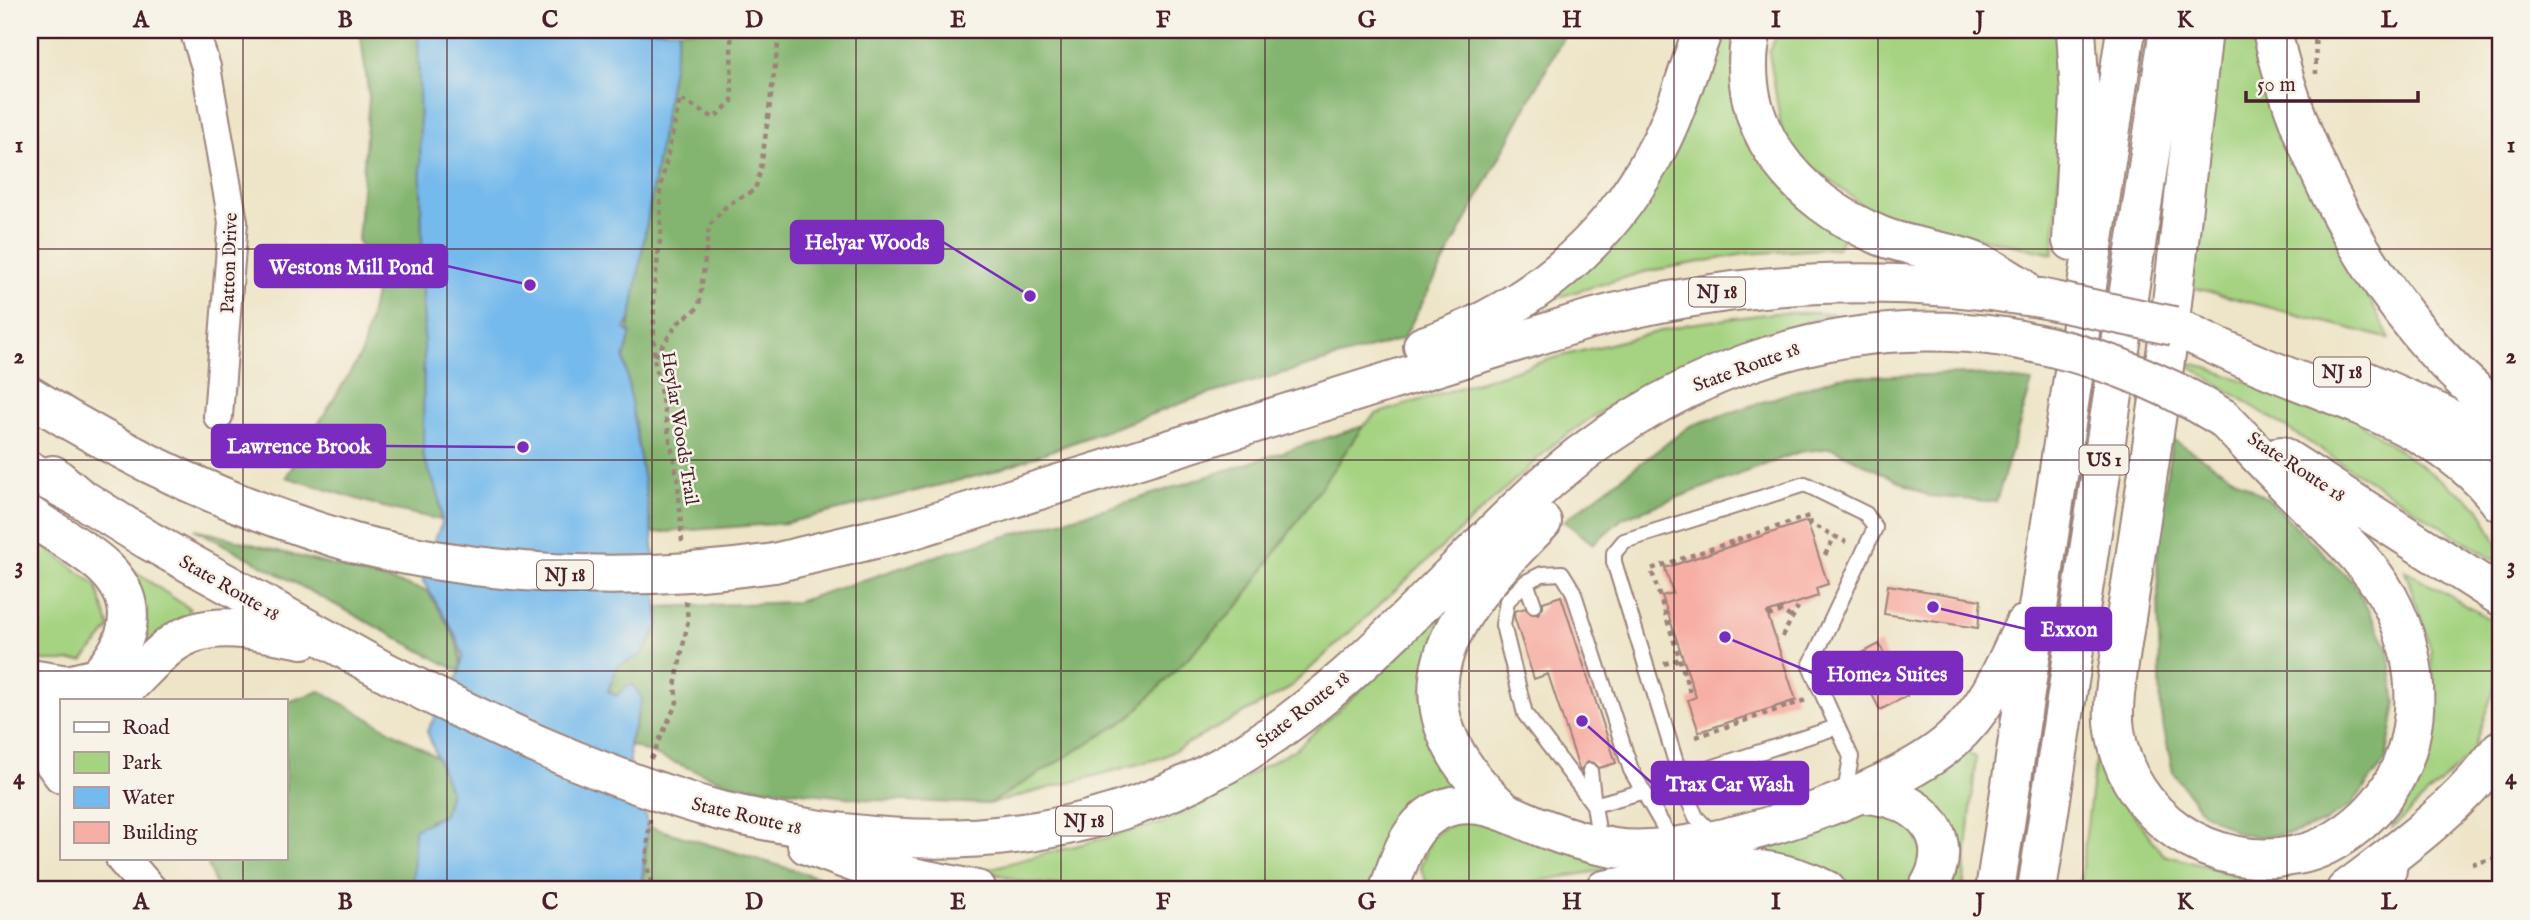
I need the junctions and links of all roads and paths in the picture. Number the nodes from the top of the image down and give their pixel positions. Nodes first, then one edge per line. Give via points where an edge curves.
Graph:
1 (194, 30) edge
2 (733, 30) edge
3 (780, 30) edge
4 (1703, 30) edge
5 (1752, 30) edge
6 (2076, 30) edge
7 (2126, 30) edge
8 (2169, 30) edge
9 (2203, 30) edge
10 (2272, 30) edge
11 (2040, 298) junction
12 (2174, 326) junction
13 (653, 358) junction
14 (2071, 385) junction
15 (30, 396) edge
16 (1665, 398) junction
17 (1317, 405) junction
18 (2500, 411) edge
19 (218, 416) dead end
20 (2223, 418) junction
21 (2500, 445) edge
22 (30, 455) edge
23 (30, 471) edge
24 (79, 497) junction
25 (2500, 502) edge
26 (30, 516) edge
27 (1835, 536) junction
28 (1731, 542) junction
29 (1846, 542) dead end
30 (682, 545) dead end
31 (1733, 551) dead end
32 (1825, 555) dead end
33 (1526, 582) junction
34 (2042, 585) junction
35 (686, 596) dead end
36 (2500, 596) edge
37 (1534, 604) dead end
38 (1798, 607) dead end
39 (1768, 616) dead end
40 (1792, 618) junction
41 (1782, 637) dead end
42 (331, 643) junction
43 (30, 679) edge
44 (1690, 692) dead end
45 (101, 696) edge
46 (1807, 700) dead end
47 (60, 710) edge
48 (1837, 727) junction
49 (1696, 737) dead end
50 (43, 749) edge
51 (2500, 750) edge
52 (647, 769) dead end
53 (1590, 771) dead end
54 (1683, 777) junction
55 (1641, 792) junction
56 (2500, 795) edge
57 (1854, 797) junction
58 (1594, 805) junction
59 (649, 806) dead end
60 (717, 810) junction
61 (1503, 810) junction
62 (1717, 838) junction
63 (2410, 844) junction
64 (1600, 845) junction
65 (1676, 847) junction
66 (2500, 857) edge
67 (125, 860) edge
68 (2472, 864) dead end
69 (1756, 879) edge
70 (149, 890) edge
71 (653, 890) edge
72 (977, 890) edge
73 (1389, 890) edge
74 (1613, 890) edge
75 (1826, 890) edge
76 (1927, 890) edge
77 (1995, 890) edge
78 (2037, 890) edge
79 (2346, 890) edge
80 (2396, 890) edge

1 - 19 street, Patton Drive via 206,66 233,222
2 - 13 path, Heylar Woods Trail via 733,101 714,118 680,99 660,190
3 - 13 path via 755,190 727,205 709,226 699,307 678,323
4 - 17 highway via 1669,123 1646,169 1614,216 1574,259 1504,311 1398,354
5 - 11 highway via 1749,78 1756,115 1780,163 1805,190 1863,228 1982,264
6 - 14 highway via 2080,94 2072,218
7 - 14 highway, US 1
8 - 78 highway, US 1
9 - 20 highway via 2167,346 2117,677 2114,728 2137,789 2156,814 2181,835 2229,855 2263,859 2299,855 2350,830 2389,790 2412,736 2415,679 2397,616 2364,562
10 - 18 highway via 2301,124 2353,232 2435,350
11 - 12 highway, NJ 18, bridge
11 - 17 highway, NJ 18 via 1882,282 1794,283 1713,292 1587,320
12 - 21 highway, NJ 18 via 2321,364 2443,415
12 - 25 highway via 2391,420 2455,458
13 - 30 path, Heylar Woods Trail via 678,481
14 - 34 highway, US 1
15 - 17 highway, NJ 18, bridge via 132,457 273,518 357,544 462,565 575,575 675,574 774,563 904,532
16 - 20 highway, State Route 18 / NJ 18, bridge via 1740,364 1823,341 1918,330 2058,347 2174,389
16 - 60 highway, State Route 18 / NJ 18 via 1614,429 1552,478 1353,670 1292,722 1221,767 1167,792 1108,814 1051,828 950,840 841,834
16 - 61 highway via 1495,570 1466,606 1449,637 1438,681 1445,733 1465,770
20 - 36 highway, State Route 18 / NJ 18
22 - 24 highway, State Route 18 / NJ 18
23 - 24 highway
24 - 42 highway, State Route 18 / NJ 18
26 - 45 highway via 104,567 122,593 128,614 126,636
27 - 28 path via 1811,524 1809,516
27 - 29 path
27 - 32 path
28 - 31 path
28 - 44 path via 1651,569
33 - 37 lane
33 - 55 lane via 1542,574 1562,573 1573,591
33 - 58 lane via 1507,601 1503,625 1525,714
34 - 57 highway via 1995,688 1969,723 1923,763
34 - 77 highway, US 1
35 - 52 path via 688,621 675,686 677,702
38 - 40 path
39 - 40 path via 1782,611
40 - 41 path
42 - 45 highway via 238,628 200,631 170,645
42 - 60 highway, State Route 18 / NJ 18, bridge via 557,753
43 - 45 highway
46 - 49 path
47 - 50 highway
48 - 54 lane
48 - 54 lane via 1810,666 1875,528 1866,514 1805,484 1625,541 1614,550
48 - 57 lane via 1851,757
51 - 63 highway via 2469,788
53 - 58 lane
54 - 62 lane via 1690,807
55 - 58 lane
55 - 65 lane
56 - 63 highway
57 - 62 highway
57 - 76 highway via 1904,801 1928,821 1938,848 1935,874
58 - 64 lane
59 - 71 path via 646,862
60 - 72 highway via 869,868
61 - 64 highway
61 - 73 highway via 1463,804 1432,814 1409,838
62 - 65 highway
63 - 79 highway
63 - 80 lane
64 - 65 highway via 1639,850
66 - 68 path
67 - 70 street
69 - 74 highway via 1715,869
69 - 75 highway via 1792,875

